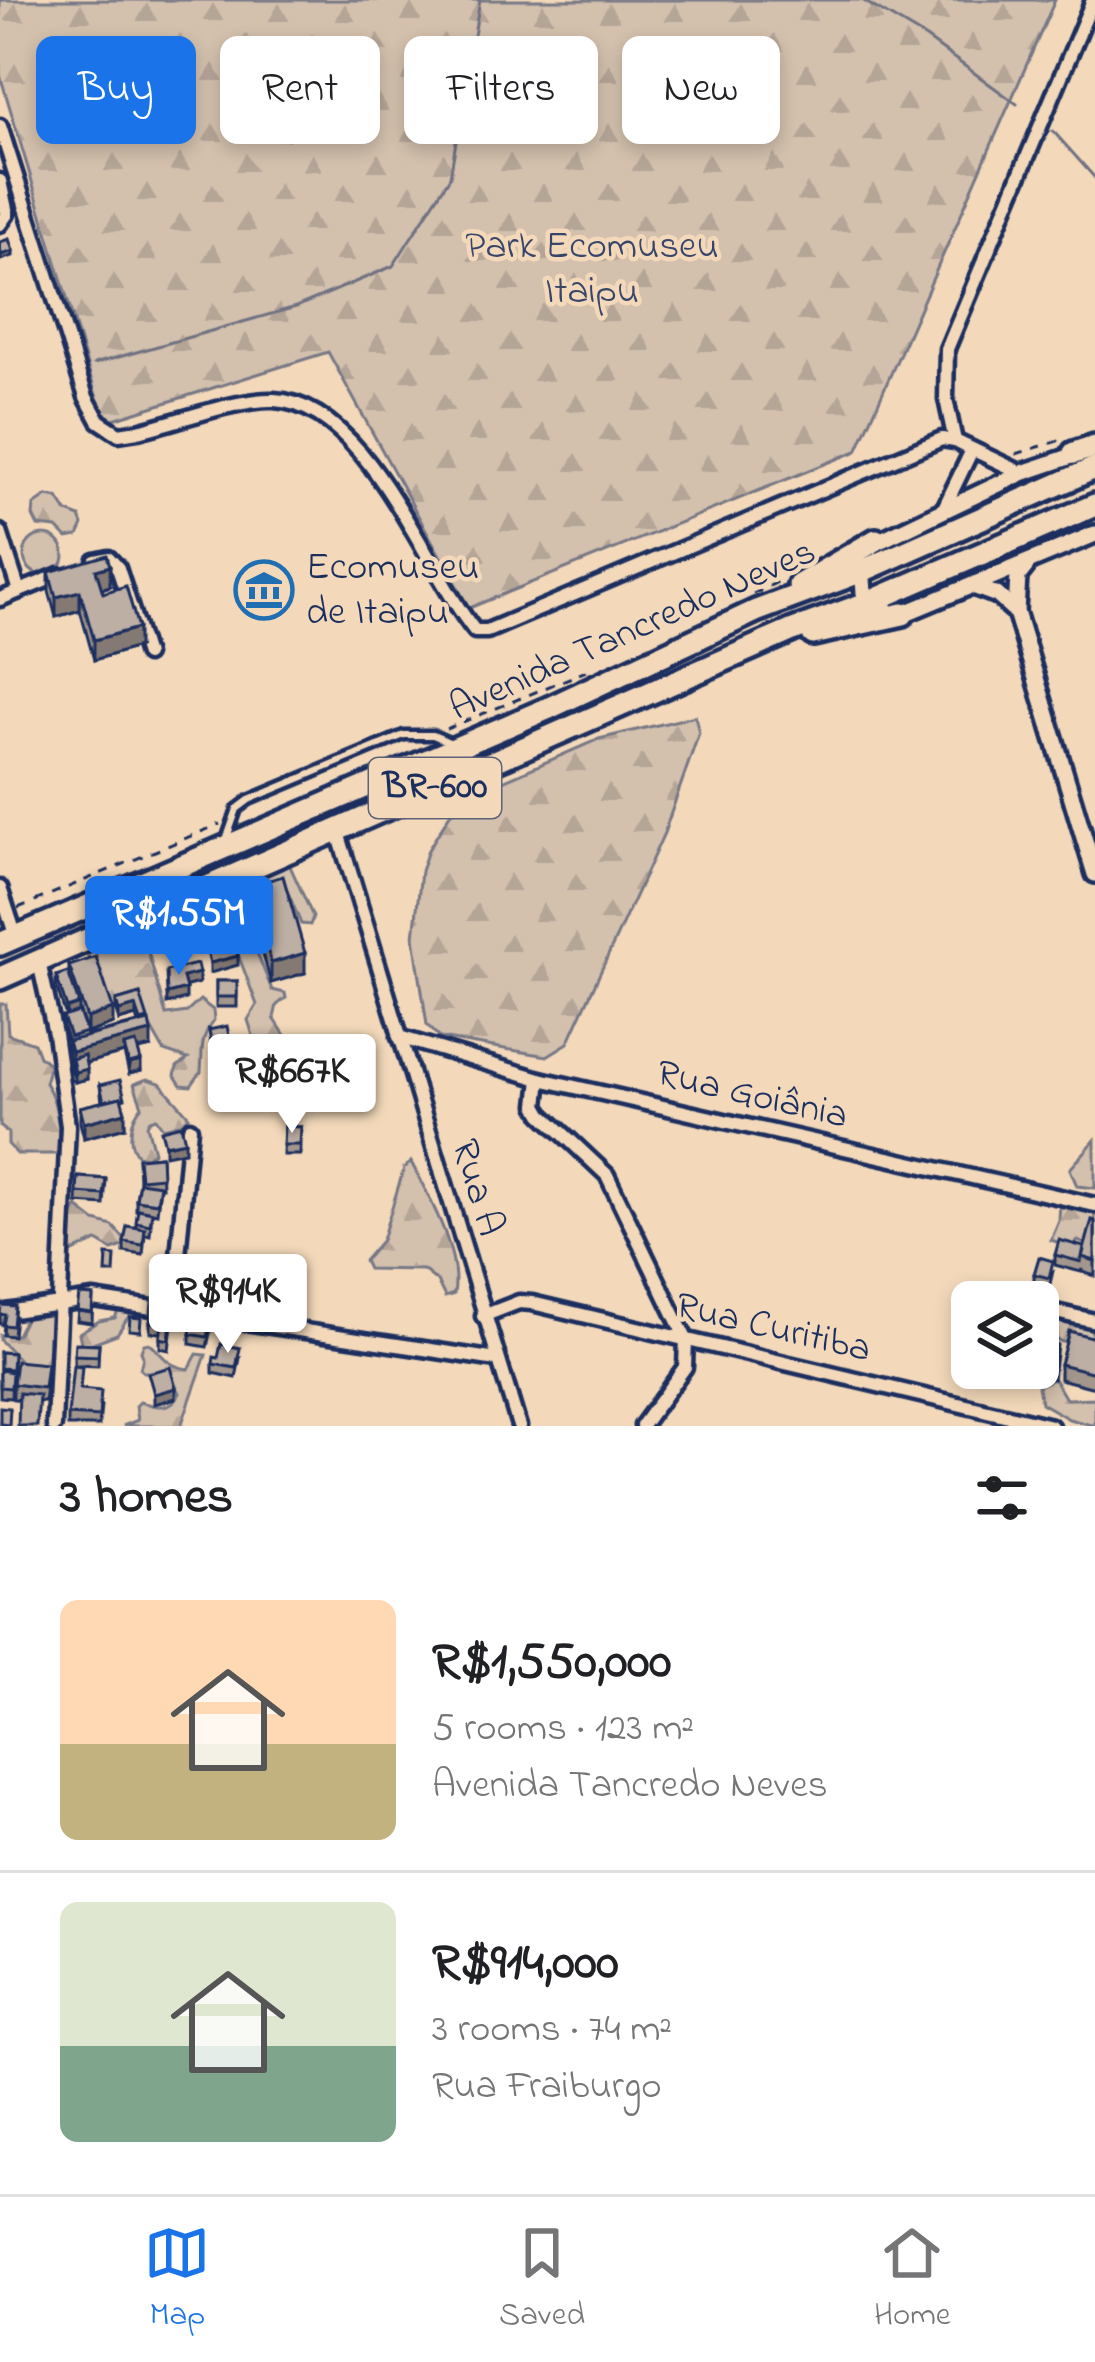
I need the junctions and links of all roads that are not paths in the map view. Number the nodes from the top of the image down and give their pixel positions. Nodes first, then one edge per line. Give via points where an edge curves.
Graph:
1 (1093, 0) edge
2 (0, 126) edge
3 (0, 182) edge
4 (0, 224) edge
5 (955, 441) junction
6 (1084, 448) edge
7 (971, 452) junction
8 (1095, 468) edge
9 (1022, 473) junction
10 (1095, 505) edge
11 (944, 508) junction
12 (0, 532) edge
13 (1095, 534) edge
14 (876, 540) junction
15 (1028, 563) junction
16 (860, 572) junction
17 (973, 586) junction
18 (19, 591) junction
19 (0, 598) edge
20 (872, 602) junction
21 (747, 606) junction
22 (1016, 612) junction
23 (903, 614) junction
24 (766, 644) junction
25 (146, 655) dead end
26 (447, 742) junction
27 (337, 830) junction
28 (224, 847) junction
29 (1095, 874) edge
30 (0, 888) edge
31 (8, 940) edge
32 (39, 962) junction
33 (0, 978) edge
34 (399, 1037) junction
35 (540, 1079) junction
36 (190, 1128) dead end
37 (1095, 1205) edge
38 (62, 1301) junction
39 (173, 1309) junction
40 (0, 1313) edge
41 (1059, 1313) edge
42 (483, 1316) junction
43 (1095, 1322) edge
44 (686, 1339) junction
45 (497, 1360) junction
46 (54, 1426) edge
47 (519, 1426) edge
48 (642, 1426) edge
49 (1051, 1426) edge

1 - 5 street via 947,349
2 - 5 street via 99,421 118,434 267,399 328,422 398,505 475,631 926,445
3 - 4 street via 7,214
5 - 7 street
6 - 9 street
7 - 9 street
7 - 11 street
8 - 16 main road, Avenida Tancredo Neves / BR-600
9 - 11 street
10 - 20 main road, Avenida Tancredo Neves / BR-600
11 - 14 street
12 - 18 street
13 - 15 street
14 - 16 street
14 - 21 main road
15 - 17 street
15 - 22 street via 1018,576
16 - 20 street
16 - 21 main road, Avenida Tancredo Neves / BR-600
17 - 22 street
17 - 23 street
18 - 19 street
18 - 25 street via 109,558
20 - 23 street
20 - 24 main road, Avenida Tancredo Neves / BR-600
21 - 26 main road, Avenida Tancredo Neves / BR-600
22 - 29 street
23 - 24 main road
24 - 27 main road, Avenida Tancredo Neves / BR-600
26 - 28 main road, Avenida Tancredo Neves / BR-600
26 - 28 lane via 404,735 249,800 230,822
27 - 32 main road, Avenida Tancredo Neves / BR-600
27 - 34 street, Rua A
28 - 31 main road, Avenida Tancredo Neves / BR-600
30 - 31 street
32 - 33 main road, Avenida Tancredo Neves / BR-600
32 - 38 street via 68,1126
34 - 35 street, Rua Goiânia
34 - 42 street, Rua A
35 - 37 street, Rua Goiânia
35 - 44 street via 542,1114 607,1175
36 - 39 street
38 - 39 street
38 - 40 street
38 - 46 street
39 - 45 street
41 - 43 street
42 - 44 street, Rua Curitiba via 532,1303
42 - 45 street, Rua A
44 - 48 street via 685,1366
44 - 49 street, Rua Curitiba
45 - 47 street, Rua A

